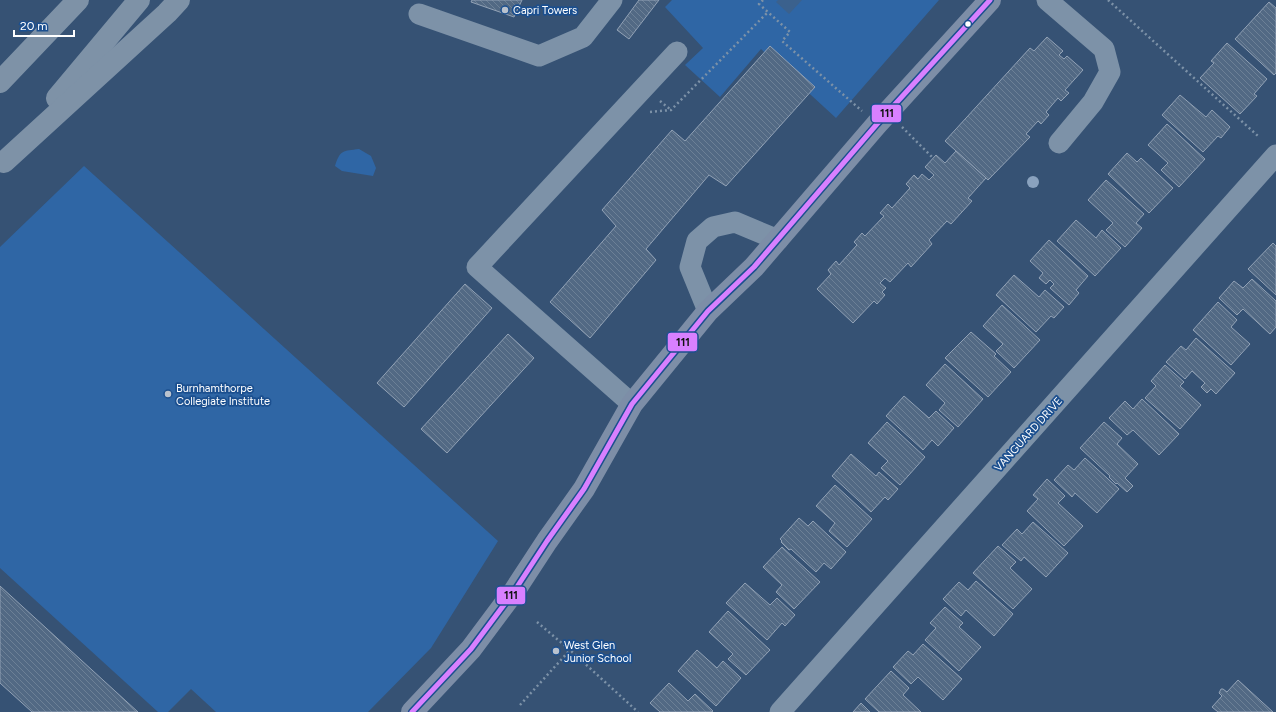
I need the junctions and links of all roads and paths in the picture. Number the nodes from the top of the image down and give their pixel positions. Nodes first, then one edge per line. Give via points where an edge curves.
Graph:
1 (78, 0) edge
2 (139, 0) edge
3 (179, 0) edge
4 (612, 0) edge
5 (763, 0) edge
6 (990, 0) edge
7 (1047, 0) edge
8 (1108, 0) edge
9 (768, 12) junction
10 (419, 14) dead end
11 (677, 52) dead end
12 (0, 82) edge
13 (645, 112) dead end
14 (882, 119) junction
15 (1258, 136) dead end
16 (1059, 143) dead end
17 (1276, 155) edge
18 (933, 158) dead end
19 (2, 164) edge
20 (778, 240) junction
21 (708, 311) junction
22 (632, 404) junction
23 (537, 622) dead end
24 (570, 650) junction
25 (520, 705) dead end
26 (412, 712) edge
27 (638, 712) edge
28 (780, 712) edge

1 - 12 highway
2 - 19 highway
3 - 19 highway
4 - 10 street via 583,37 539,56
5 - 9 path via 759,4
6 - 14 main road
7 - 16 street via 1104,49 1110,72 1093,102
8 - 15 path
9 - 13 path via 671,110
9 - 14 path via 790,32 782,41
11 - 22 street via 477,267
14 - 18 path
14 - 20 main road
17 - 28 street, VANGUARD DRIVE
20 - 21 main road
20 - 21 street via 735,222 714,228 697,241 690,268
21 - 22 main road
22 - 26 main road via 584,488 515,590 471,649
23 - 24 path
24 - 25 path
24 - 27 path

